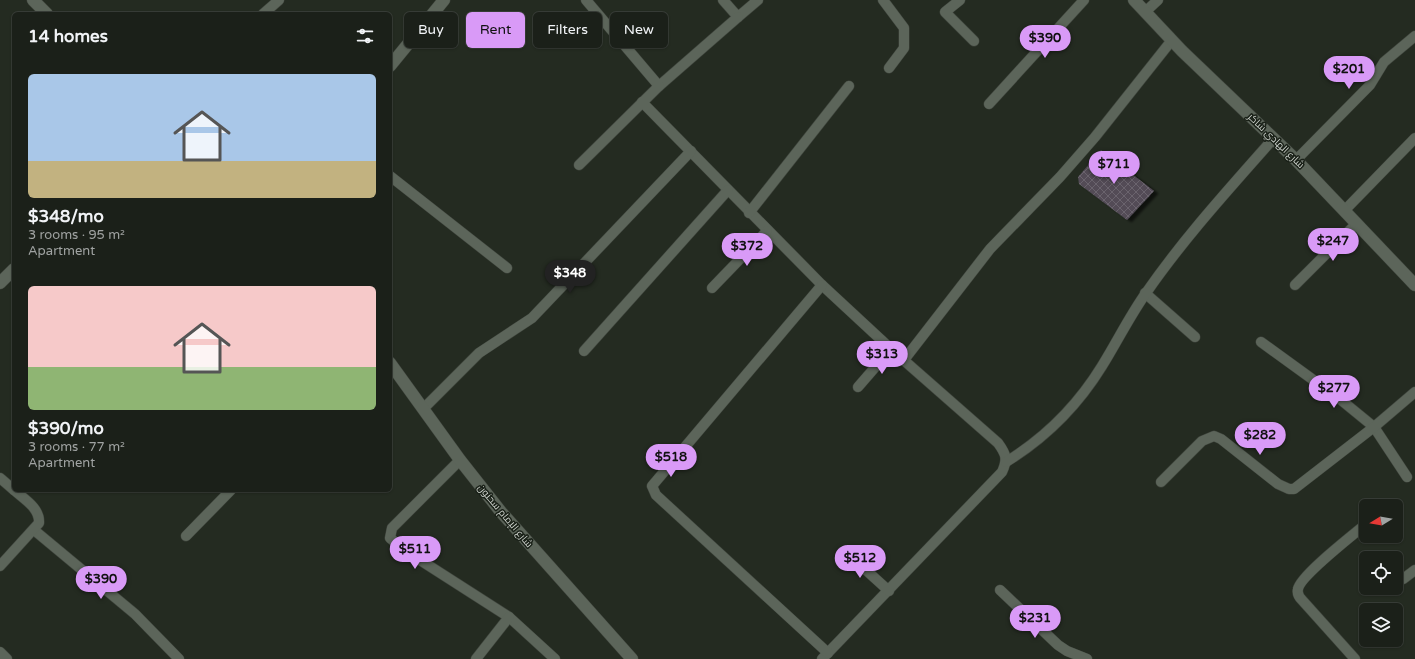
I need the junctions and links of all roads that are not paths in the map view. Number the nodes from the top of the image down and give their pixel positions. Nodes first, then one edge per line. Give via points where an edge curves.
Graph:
1 (33, 0) edge
2 (444, 0) edge
3 (586, 0) edge
4 (723, 0) edge
5 (758, 0) edge
6 (883, 0) edge
7 (960, 0) edge
8 (1084, 0) edge
9 (1134, 0) edge
10 (1158, 0) edge
11 (276, 7) edge
12 (45, 12) edge
13 (267, 12) edge
14 (1145, 12) junction
15 (738, 17) junction
16 (1415, 36) edge
17 (1172, 40) junction
18 (974, 41) dead end
19 (392, 64) edge
20 (890, 68) dead end
21 (659, 86) junction
22 (848, 86) dead end
23 (642, 102) junction
24 (989, 104) dead end
25 (1415, 138) edge
26 (1273, 139) junction
27 (691, 151) junction
28 (1296, 160) junction
29 (579, 165) dead end
30 (392, 178) edge
31 (728, 190) junction
32 (1344, 211) junction
33 (749, 213) junction
34 (1356, 224) junction
35 (767, 231) junction
36 (507, 268) dead end
37 (12, 271) edge
38 (0, 283) edge
39 (822, 285) junction
40 (1295, 285) dead end
41 (1415, 285) edge
42 (712, 288) dead end
43 (1146, 293) junction
44 (1195, 337) dead end
45 (1261, 342) dead end
46 (891, 349) junction
47 (584, 351) dead end
48 (904, 360) junction
49 (392, 366) edge
50 (858, 387) dead end
51 (1415, 392) edge
52 (423, 409) junction
53 (1374, 427) junction
54 (460, 460) junction
55 (1006, 462) junction
56 (1407, 476) dead end
57 (0, 478) edge
58 (1161, 482) dead end
59 (12, 488) edge
60 (16, 492) edge
61 (229, 492) edge
62 (34, 530) junction
63 (1359, 530) edge
64 (186, 536) dead end
65 (846, 551) dead end
66 (0, 566) edge
67 (1415, 570) edge
68 (1403, 579) dead end
69 (1000, 590) dead end
70 (889, 591) junction
71 (509, 617) junction
72 (0, 652) edge
73 (825, 656) edge
74 (7, 659) edge
75 (179, 659) edge
76 (476, 659) edge
77 (555, 659) edge
78 (632, 659) edge
79 (1087, 659) edge
80 (1355, 659) edge

1 - 12 street
2 - 19 street
3 - 21 street
4 - 15 street
5 - 15 street
6 - 20 street via 904,28 904,48
7 - 18 street via 945,12
8 - 24 street
9 - 14 street, شارع الهادي شاكر
10 - 14 street
11 - 13 street
14 - 17 street, شارع الهادي شاكر
15 - 21 street
16 - 28 street via 1384,62 1370,85
17 - 26 street, شارع الهادي شاكر
17 - 48 street via 1095,137 990,249
21 - 23 street
22 - 33 street
23 - 27 street
23 - 29 street
25 - 32 street
26 - 28 street, شارع الهادي شاكر
26 - 43 street via 1195,226
27 - 31 street
27 - 52 street via 532,318 479,353
28 - 32 street, شارع الهادي شاكر
30 - 36 street
31 - 33 street
31 - 47 street
32 - 34 street, شارع الهادي شاكر
33 - 35 street
34 - 40 street
34 - 41 street, شارع الهادي شاكر
35 - 39 street
35 - 42 street
37 - 38 street
39 - 46 street
39 - 73 street via 652,483 652,487 656,495
43 - 44 street
43 - 55 street via 1124,326 1102,367 1073,404 1043,435
45 - 53 street
46 - 48 street
46 - 50 street
48 - 55 street via 998,443 1006,455
49 - 52 street, شارع الإمام سحنون
51 - 53 street
52 - 54 street, شارع الإمام سحنون
53 - 56 street
53 - 58 street via 1294,488 1289,489 1278,484 1214,436 1202,441
54 - 71 street via 392,528 390,538
54 - 78 street, شارع الإمام سحنون via 548,567
55 - 70 street via 1002,472
57 - 59 street
60 - 62 street via 37,513 39,523
61 - 64 street
62 - 66 street
62 - 75 street via 135,614
63 - 80 street via 1307,575 1298,591 1302,600
65 - 70 street
67 - 68 street
69 - 79 street via 1058,645
70 - 73 street
71 - 76 street
71 - 77 street
72 - 74 street

